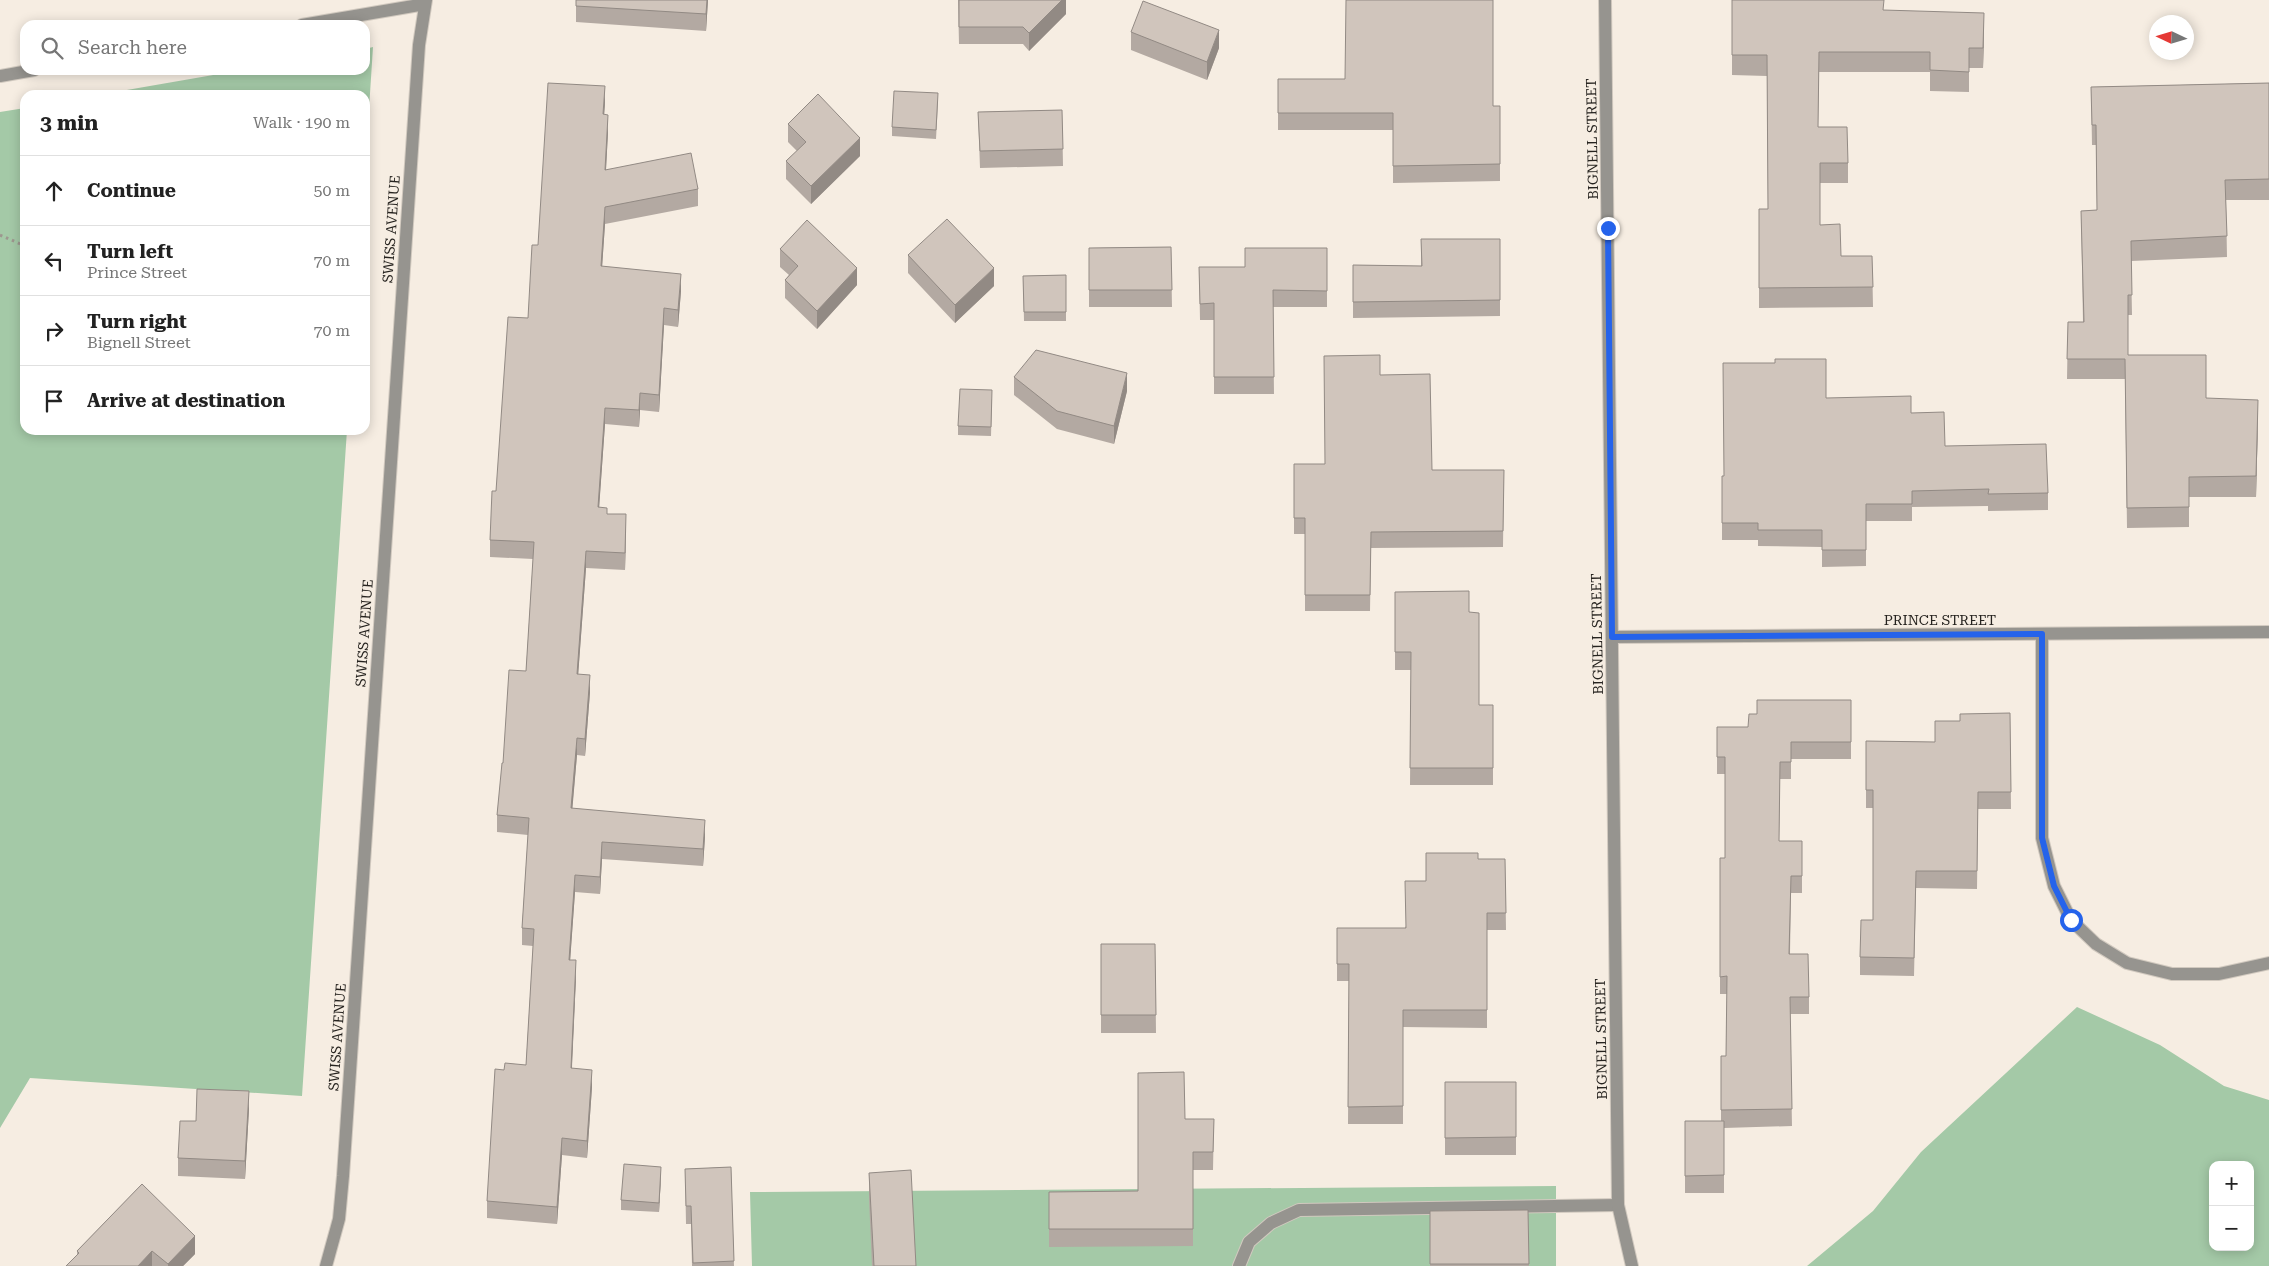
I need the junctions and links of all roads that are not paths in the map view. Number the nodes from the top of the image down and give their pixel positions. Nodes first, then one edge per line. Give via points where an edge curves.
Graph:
1 (1606, 0) edge
2 (425, 2) edge
3 (329, 20) edge
4 (20, 72) edge
5 (0, 76) edge
6 (2269, 632) edge
7 (2042, 634) junction
8 (1612, 637) junction
9 (2269, 963) edge
10 (1618, 1205) junction
11 (326, 1266) edge
12 (1238, 1266) edge
13 (1632, 1266) edge

1 - 8 street, BIGNELL STREET
2 - 3 street
2 - 11 street, SWISS AVENUE via 419,45 343,1176 339,1219
4 - 5 street
6 - 7 street, PRINCE STREET
7 - 8 street, PRINCE STREET
7 - 9 street via 2042,838 2054,886 2071,920 2096,944 2127,963 2172,974 2219,974
8 - 10 street, BIGNELL STREET
10 - 12 street via 1299,1210 1272,1224 1249,1242
10 - 13 street, BIGNELL STREET

